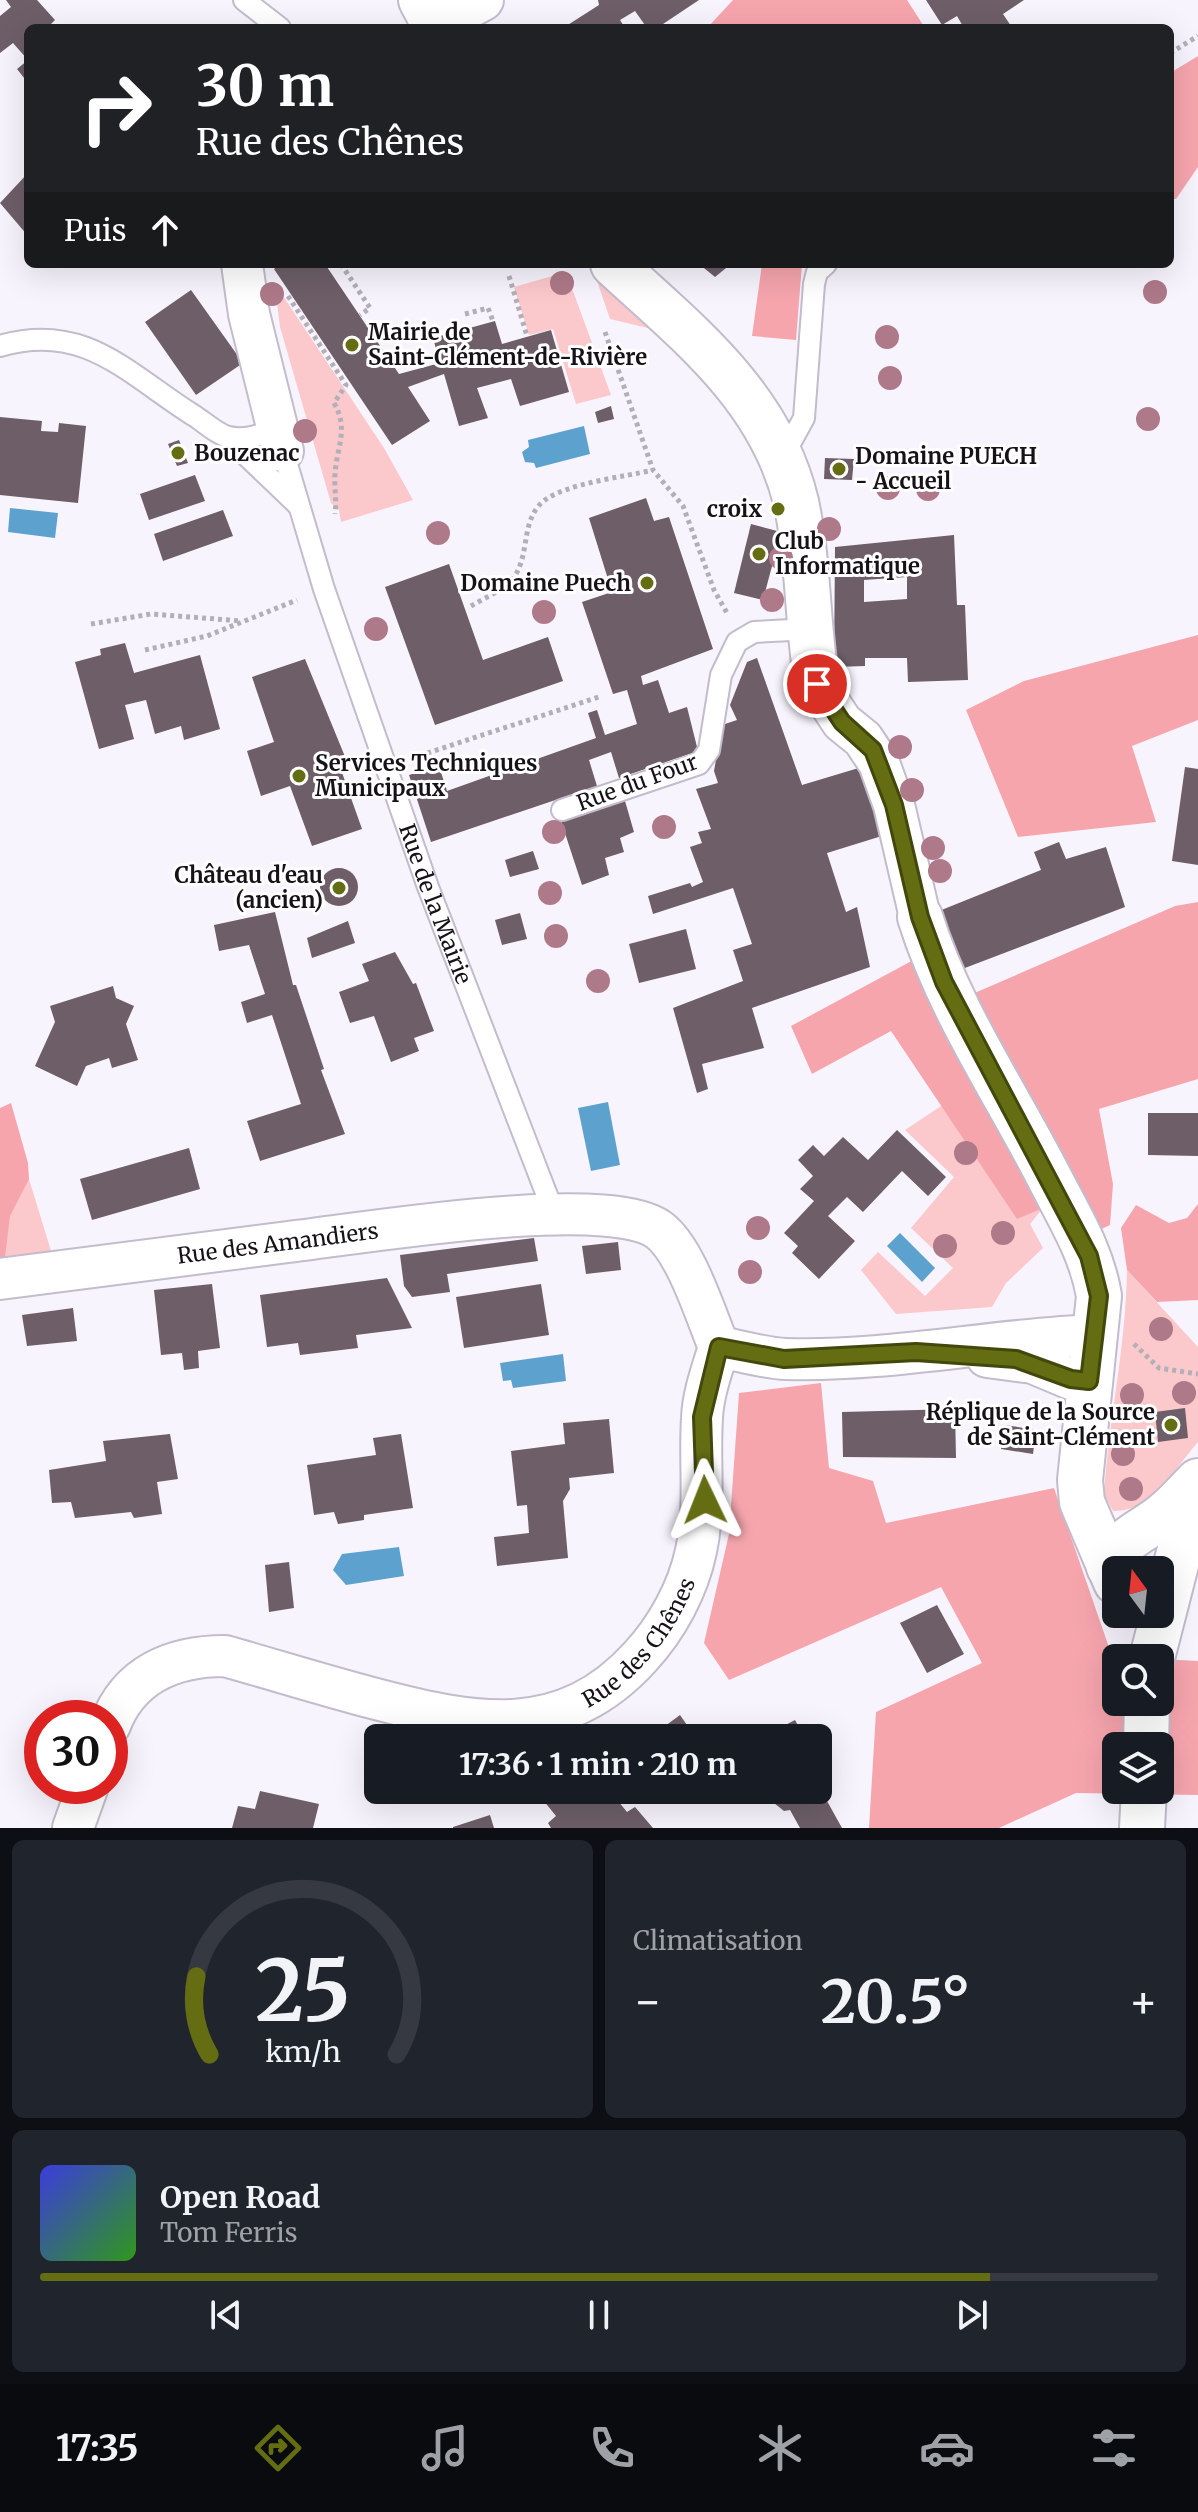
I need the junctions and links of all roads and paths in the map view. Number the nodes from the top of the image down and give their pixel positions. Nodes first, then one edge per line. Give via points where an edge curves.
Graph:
1 (244, 0) edge
2 (421, 0) edge
3 (483, 0) edge
4 (275, 24) edge
5 (436, 24) edge
6 (443, 24) edge
7 (1198, 36) edge
8 (1174, 51) edge
9 (243, 268) edge
10 (344, 268) edge
11 (617, 268) edge
12 (822, 268) edge
13 (509, 276) dead end
14 (287, 294) dead end
15 (465, 314) dead end
16 (360, 315) dead end
17 (493, 321) dead end
18 (605, 332) dead end
19 (527, 336) dead end
20 (0, 346) edge
21 (228, 438) junction
22 (280, 440) junction
23 (782, 458) junction
24 (653, 470) junction
25 (302, 510) junction
26 (311, 536) junction
27 (324, 589) junction
28 (471, 606) dead end
29 (243, 621) junction
30 (91, 624) dead end
31 (811, 629) junction
32 (754, 632) junction
33 (145, 650) dead end
34 (817, 684) joint
35 (599, 697) dead end
36 (388, 765) junction
37 (562, 810) dead end
38 (920, 917) joint
39 (555, 1216) junction
40 (0, 1279) edge
41 (1095, 1335) junction
42 (719, 1347) junction
43 (916, 1352) junction
44 (1198, 1374) edge
45 (1089, 1381) junction
46 (1198, 1481) edge
47 (1090, 1523) junction
48 (1171, 1537) edge
49 (1105, 1556) edge
50 (1119, 1556) edge
51 (1154, 1644) edge
52 (121, 1700) edge
53 (82, 1804) edge
54 (1143, 1804) edge
55 (73, 1828) edge
56 (1142, 1828) edge

1 - 4 lane
2 - 5 street
3 - 6 street
7 - 8 path
9 - 22 street, Rue de la Mairie
10 - 16 path via 370,308
11 - 23 street via 734,379
12 - 23 lane via 814,284 804,418
13 - 19 path
14 - 26 path via 346,385 334,403 343,429 334,516
15 - 17 path via 488,308
18 - 24 path
20 - 21 lane via 59,338 101,353
21 - 22 lane
21 - 25 lane
22 - 25 lane, Rue de la Mairie
23 - 31 street via 796,503
24 - 28 path via 544,500 530,520 516,574
24 - 32 path via 683,506 726,612
25 - 26 lane, Rue de la Mairie
26 - 27 lane, Rue de la Mairie
27 - 29 path
27 - 36 lane, Rue de la Mairie
29 - 30 path via 151,614
29 - 33 path via 207,636
31 - 32 lane
31 - 34 street
32 - 37 lane, Rue du Four via 745,634 728,655 706,758
34 - 38 street via 879,763
35 - 36 path
36 - 39 lane, Rue de la Mairie via 428,887
38 - 41 street via 944,982 1089,1256 1099,1296
39 - 40 street, Rue des Amandiers via 467,1220
39 - 42 street via 636,1219 662,1231 694,1286
41 - 43 street via 1021,1338
41 - 44 path via 1130,1342 1159,1368
41 - 45 street
42 - 43 street via 784,1359
42 - 52 street, Rue des Chênes via 702,1417 705,1500 696,1554 680,1599 658,1637 605,1687 542,1717 472,1721 225,1656 204,1656 183,1658 147,1676
43 - 45 street via 1016,1359
45 - 47 street via 1080,1480
46 - 48 street via 1165,1515
47 - 48 street via 1111,1531
47 - 49 street
48 - 50 street via 1120,1546
48 - 51 street
53 - 55 street
54 - 56 street

